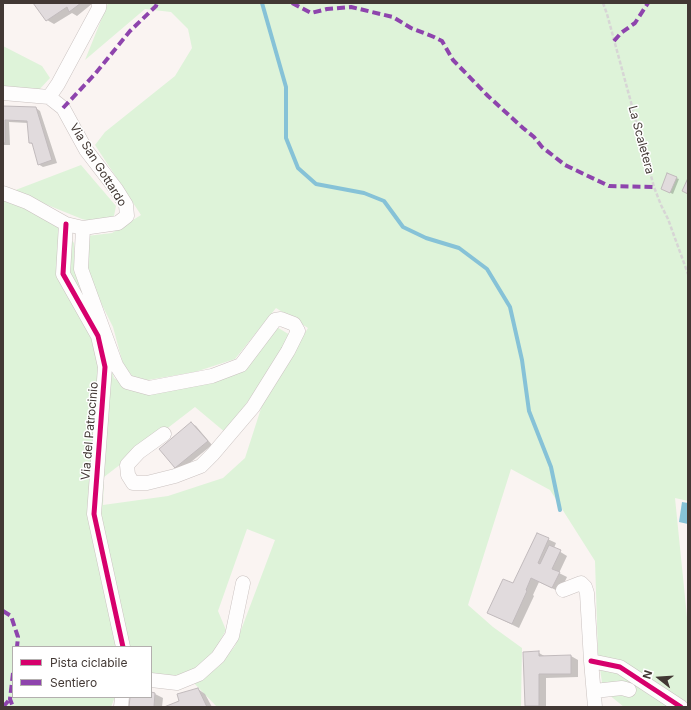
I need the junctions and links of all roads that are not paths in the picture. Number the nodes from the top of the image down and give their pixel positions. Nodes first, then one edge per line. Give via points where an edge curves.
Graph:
1 (100, 3) edge
2 (3, 93) edge
3 (49, 97) junction
4 (3, 193) edge
5 (66, 224) junction
6 (83, 228) junction
7 (164, 434) dead end
8 (243, 583) dead end
9 (563, 590) dead end
10 (123, 646) edge
11 (590, 661) junction
12 (152, 680) edge
13 (628, 690) dead end
14 (594, 691) junction
15 (595, 707) edge
16 (681, 707) edge

1 - 3 street
2 - 3 street
3 - 6 street, Via San Gottardo via 63,108 86,150 126,204 127,216 118,223
4 - 5 street, Via San Gottardo via 27,202
5 - 6 street, Via San Gottardo
5 - 10 street, Via del Patrocinio via 63,274 98,336 105,367 94,514
6 - 7 street via 81,269 116,365 127,382 149,388 212,376 240,365 275,320 281,318 294,324 298,331 253,407 201,466 161,480 133,483 128,475 127,465 139,452
8 - 12 street via 232,636 218,657 199,674 177,683
9 - 11 street via 581,583 585,587
11 - 14 street
11 - 16 street via 620,667
13 - 14 street via 622,688
14 - 15 street

